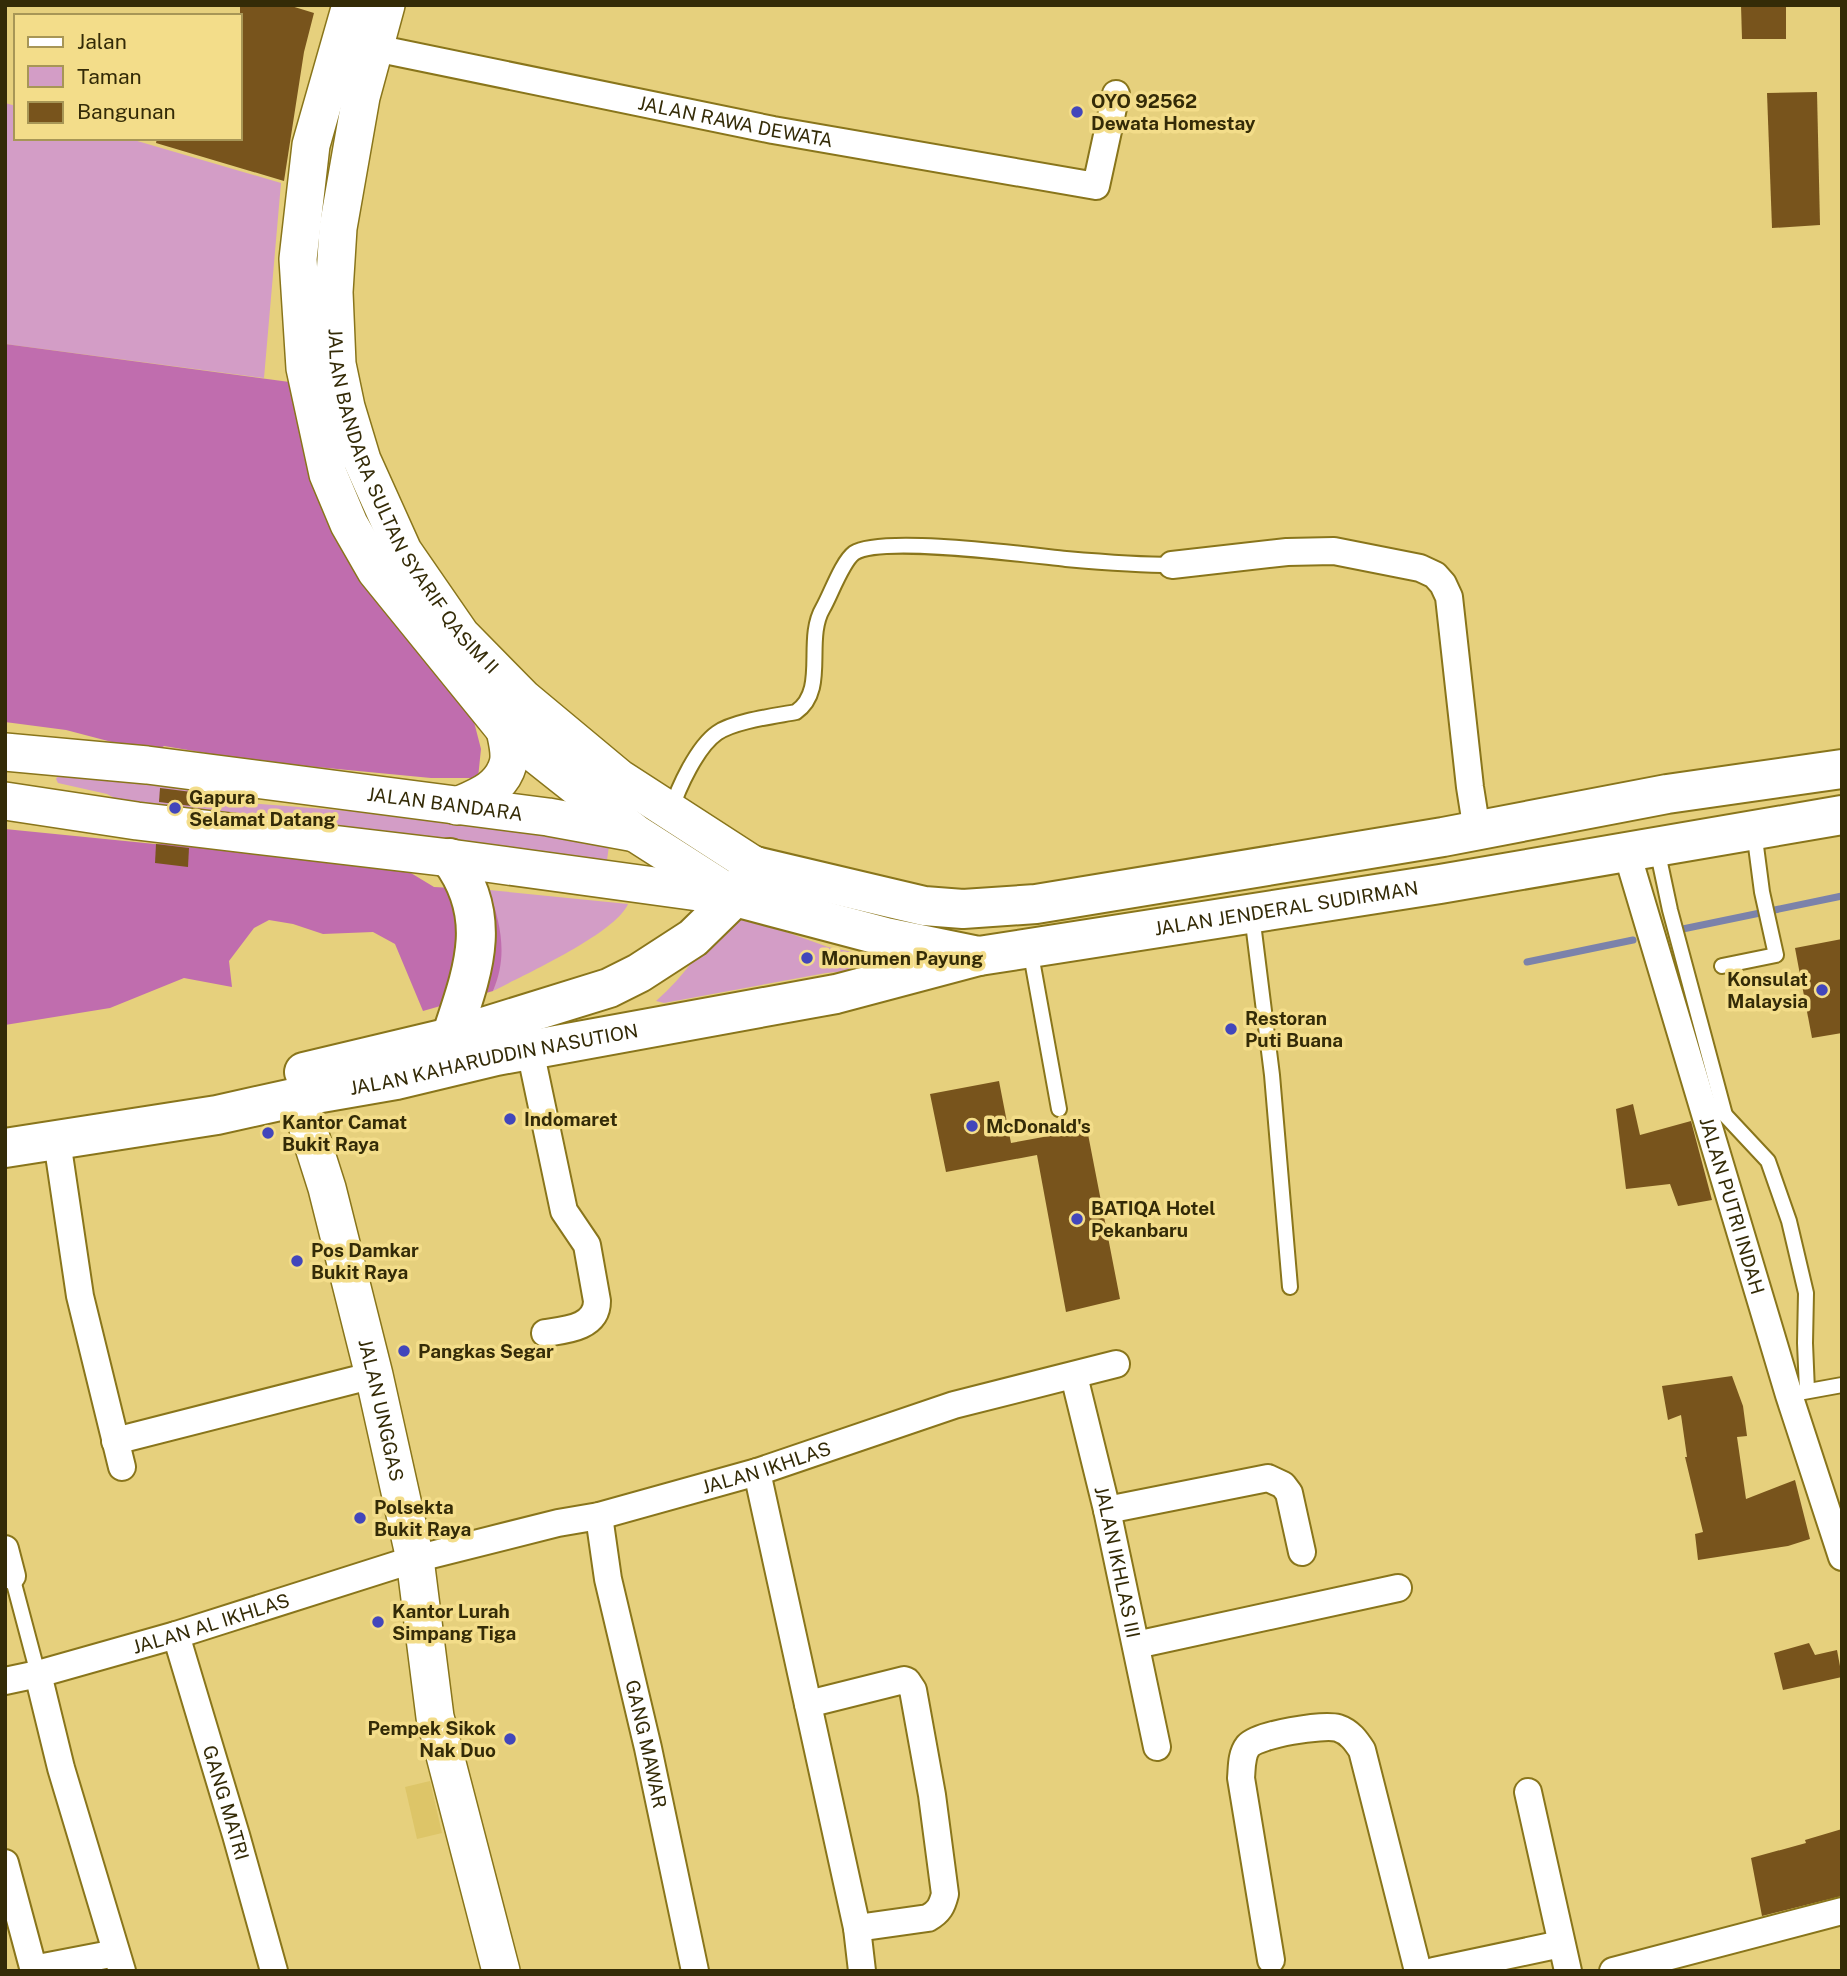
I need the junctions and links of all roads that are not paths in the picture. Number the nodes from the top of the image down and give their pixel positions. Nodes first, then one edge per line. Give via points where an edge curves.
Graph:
1 (351, 5) edge
2 (386, 5) edge
3 (376, 48) junction
4 (1116, 94) dead end
5 (1172, 565) joint
6 (505, 730) junction
7 (5, 752) edge
8 (1842, 769) edge
9 (1667, 794) junction
10 (5, 802) edge
11 (457, 806) junction
12 (670, 813) junction
13 (1842, 816) edge
14 (1754, 830) junction
15 (1477, 831) junction
16 (635, 833) junction
17 (1653, 849) junction
18 (450, 858) junction
19 (755, 866) junction
20 (735, 897) junction
21 (1252, 914) junction
22 (1030, 948) junction
23 (979, 956) junction
24 (1722, 965) dead end
25 (451, 1037) junction
26 (530, 1050) junction
27 (298, 1097) junction
28 (1700, 1097) junction
29 (214, 1102) junction
30 (1059, 1109) dead end
31 (1725, 1115) junction
32 (5, 1124) edge
33 (57, 1141) junction
34 (5, 1148) edge
35 (1290, 1287) dead end
36 (545, 1333) dead end
37 (1116, 1364) dead end
38 (374, 1375) junction
39 (1074, 1376) junction
40 (1842, 1385) edge
41 (1798, 1393) junction
42 (115, 1441) junction
43 (122, 1466) dead end
44 (757, 1472) junction
45 (1107, 1510) junction
46 (600, 1516) junction
47 (5, 1549) edge
48 (1302, 1552) dead end
49 (1842, 1557) edge
50 (415, 1559) junction
51 (12, 1576) joint
52 (1398, 1588) dead end
53 (176, 1635) junction
54 (1136, 1645) junction
55 (38, 1674) junction
56 (5, 1681) edge
57 (808, 1704) junction
58 (1157, 1747) dead end
59 (1528, 1792) dead end
60 (5, 1863) edge
61 (1842, 1911) edge
62 (857, 1928) junction
63 (1561, 1944) junction
64 (1271, 1960) dead end
65 (119, 1962) edge
66 (33, 1970) edge
67 (274, 1971) edge
68 (501, 1971) edge
69 (695, 1971) edge
70 (862, 1971) edge
71 (1418, 1971) edge
72 (1434, 1971) edge
73 (1568, 1971) edge
74 (1613, 1971) edge

1 - 6 street, JALAN BANDARA SULTAN SYARIF QASIM II via 311,145 298,259 304,368 328,474 349,524 376,571
2 - 3 street, JALAN BANDARA SULTAN SYARIF QASIM II
3 - 4 street, JALAN RAWA DEWATA via 773,130 1096,186
3 - 12 street, JALAN BANDARA SULTAN SYARIF QASIM II via 360,97 338,228 334,292 337,364 362,460 403,551 461,635 568,738
5 - 12 lane via 932,547 881,546 854,553 819,615 812,692 801,709 715,734 679,786
5 - 15 street via 1334,551 1435,575 1449,597
6 - 11 street via 509,763 488,793
6 - 16 street, JALAN BANDARA SULTAN SYARIF QASIM II
7 - 11 street, JALAN BANDARA via 147,765
8 - 9 main road
9 - 15 main road
9 - 17 main road
10 - 18 street
11 - 16 street, JALAN BANDARA
12 - 19 street, JALAN BANDARA SULTAN SYARIF QASIM II
13 - 14 main road, JALAN JENDERAL SUDIRMAN
14 - 17 main road, JALAN JENDERAL SUDIRMAN
14 - 24 lane via 1776,955
15 - 19 main road via 994,908 924,906
16 - 19 street, JALAN BANDARA
16 - 20 street, JALAN BANDARA SULTAN SYARIF QASIM II
17 - 21 main road, JALAN JENDERAL SUDIRMAN
17 - 28 street, JALAN PUTRI INDAH
17 - 31 lane
18 - 20 street
18 - 25 main road via 465,877 475,910 472,972
19 - 20 main road, JALAN KAHARUDDIN NASUTION
20 - 23 main road, JALAN JENDERAL SUDIRMAN
20 - 25 main road, JALAN KAHARUDDIN NASUTION via 693,938 609,988
21 - 22 main road, JALAN JENDERAL SUDIRMAN
21 - 35 lane via 1272,1074
22 - 23 main road, JALAN JENDERAL SUDIRMAN
22 - 30 lane
23 - 26 main road, JALAN KAHARUDDIN NASUTION via 836,994
25 - 29 main road, JALAN KAHARUDDIN NASUTION via 289,1075
26 - 27 main road, JALAN KAHARUDDIN NASUTION
26 - 36 street via 564,1211 587,1245 598,1307 590,1320 575,1328
27 - 29 main road, JALAN KAHARUDDIN NASUTION
27 - 38 street, JALAN UNGGAS via 327,1188
28 - 31 lane
28 - 41 street, JALAN PUTRI INDAH
29 - 32 main road, JALAN KAHARUDDIN NASUTION
29 - 33 main road, JALAN KAHARUDDIN NASUTION
31 - 41 lane via 1768,1161 1789,1221 1807,1293
33 - 34 main road, JALAN KAHARUDDIN NASUTION
33 - 42 street via 80,1296
37 - 39 street, JALAN IKHLAS
38 - 42 street
38 - 50 street, JALAN UNGGAS
39 - 44 street, JALAN IKHLAS via 954,1405
39 - 45 street, JALAN IKHLAS III
40 - 41 lane
41 - 49 street, JALAN PUTRI INDAH
42 - 43 street
44 - 46 street, JALAN IKHLAS
44 - 57 street
45 - 48 street via 1268,1478 1289,1493
45 - 54 street, JALAN IKHLAS III
46 - 50 street, JALAN IKHLAS
46 - 69 street, GANG MAWAR via 608,1579
47 - 51 street
50 - 53 street, JALAN AL IKHLAS
50 - 68 street, JALAN UNGGAS via 435,1717
51 - 55 lane
52 - 54 street
53 - 55 street, JALAN AL IKHLAS
53 - 67 street, GANG MATRI
54 - 58 street, JALAN IKHLAS III
55 - 56 street, JALAN AL IKHLAS
55 - 65 street
57 - 62 street
57 - 62 street via 904,1681 913,1690 932,1796 943,1905 928,1918
59 - 63 street
60 - 66 street
61 - 74 street
62 - 70 street
63 - 72 street
63 - 73 street
64 - 71 street via 1241,1778 1243,1757 1255,1741 1329,1727 1353,1736 1362,1750
65 - 66 street

